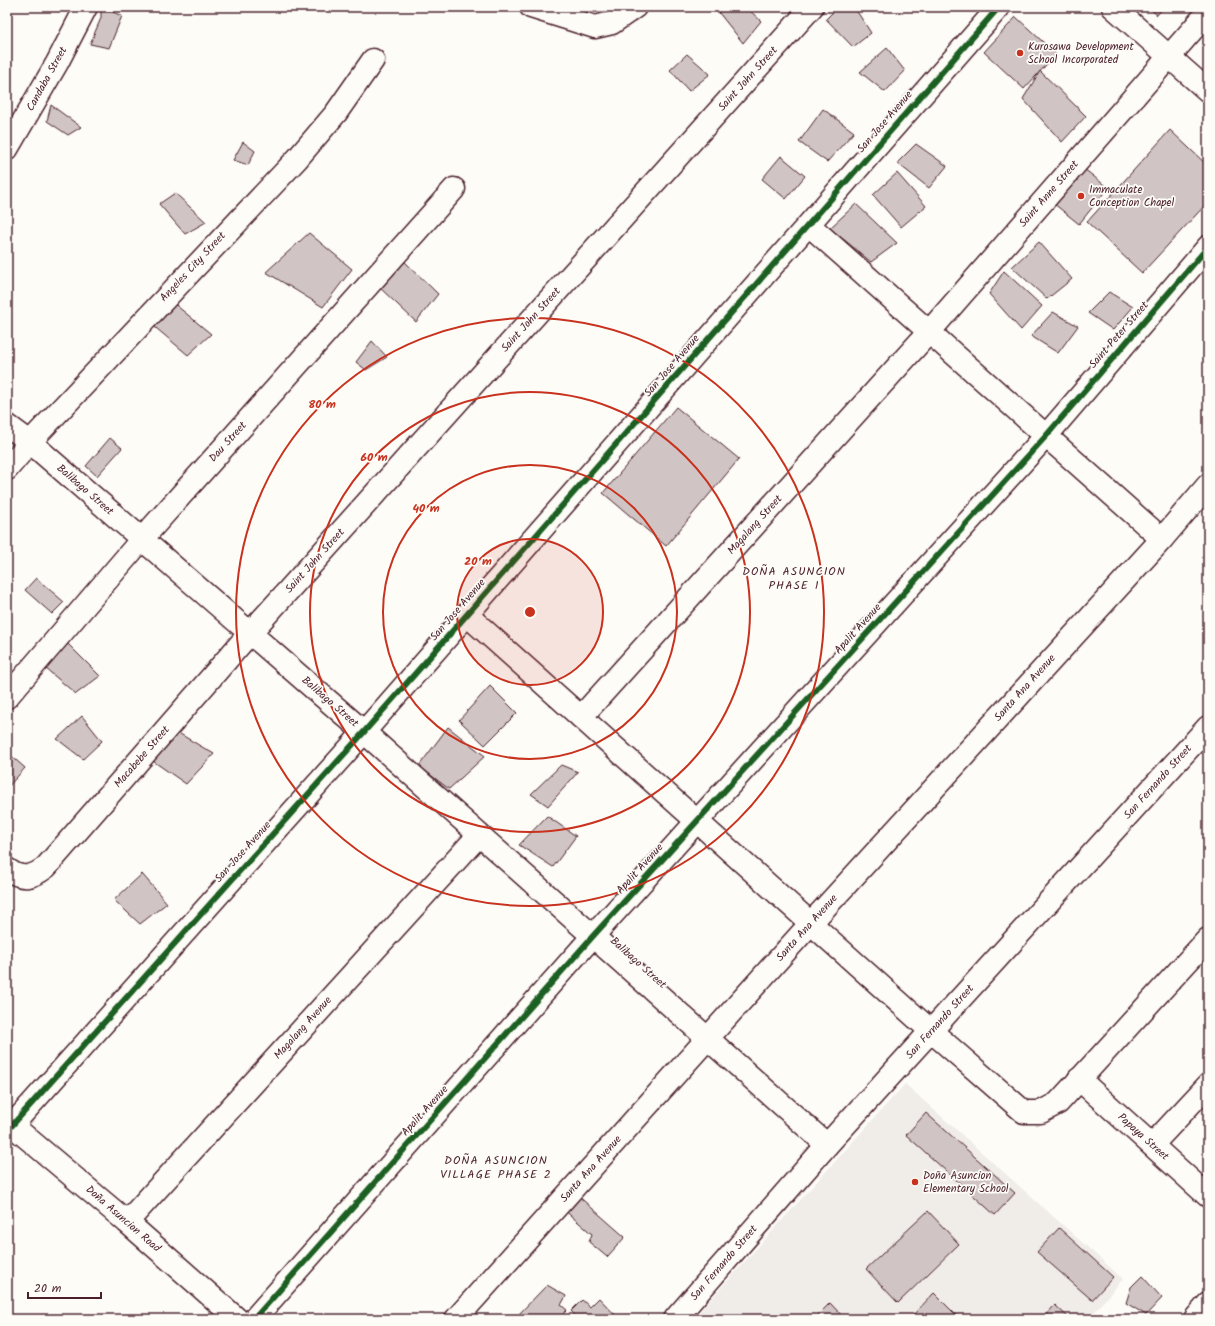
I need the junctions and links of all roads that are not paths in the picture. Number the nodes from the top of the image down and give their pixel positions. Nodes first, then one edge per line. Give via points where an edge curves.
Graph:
1 (86, 7) edge
2 (531, 7) edge
3 (635, 7) edge
4 (812, 7) edge
5 (999, 7) edge
6 (1113, 7) edge
7 (1208, 12) edge
8 (1169, 57) junction
9 (373, 60) dead end
10 (1208, 91) edge
11 (7, 149) edge
12 (454, 189) dead end
13 (809, 225) junction
14 (1208, 247) edge
15 (929, 332) junction
16 (7, 425) edge
17 (1046, 436) junction
18 (30, 442) junction
19 (7, 469) edge
20 (1208, 485) edge
21 (142, 539) junction
22 (1162, 539) junction
23 (467, 615) junction
24 (250, 633) junction
25 (7, 697) edge
26 (581, 717) junction
27 (1208, 727) edge
28 (364, 732) junction
29 (697, 821) junction
30 (480, 835) junction
31 (7, 869) edge
32 (811, 923) junction
33 (593, 936) junction
34 (1208, 938) edge
35 (931, 1031) junction
36 (708, 1039) junction
37 (1079, 1079) junction
38 (1208, 1085) edge
39 (9, 1126) edge
40 (827, 1145) junction
41 (1152, 1145) junction
42 (1208, 1196) edge
43 (127, 1222) junction
44 (1208, 1304) edge
45 (237, 1319) edge
46 (254, 1319) edge
47 (456, 1319) edge
48 (675, 1319) edge
49 (1195, 1319) edge

1 - 11 street, Candaba Street
2 - 3 street via 595,27 612,23
4 - 24 street, Saint John Street
5 - 13 street, San Jose Avenue
6 - 8 street
7 - 8 street, Saint Anne Street
8 - 10 street
8 - 15 street, Saint Anne Street
9 - 18 street, Angeles City Street via 336,113 297,159
12 - 21 street, Dau Street
13 - 15 street
13 - 23 street, San Jose Avenue
14 - 17 street, Saint Peter Street
15 - 17 street
15 - 26 street, Magalang Street
16 - 18 street, Balibago Street
17 - 22 street
17 - 29 street, Apalit Avenue
18 - 19 street, Angeles City Street
18 - 21 street, Balibago Street
20 - 22 street, Santa Ana Avenue
21 - 24 street, Balibago Street
21 - 25 street, Dau Street
22 - 32 street, Santa Ana Avenue
23 - 26 street
23 - 28 street, San Jose Avenue
24 - 28 street, Balibago Street
24 - 31 street, Macabebe Street via 46,867 29,877 19,877
26 - 29 street
27 - 35 street, San Fernando Street
28 - 30 street, Balibago Street
28 - 39 street, San Jose Avenue
29 - 32 street
29 - 33 street, Apalit Avenue
30 - 33 street, Balibago Street
30 - 43 street, Magalang Avenue
32 - 35 street
32 - 36 street, Santa Ana Avenue
33 - 36 street, Balibago Street
33 - 46 street, Apalit Avenue
34 - 37 street
35 - 37 street via 1024,1112 1041,1112 1058,1103
35 - 40 street, San Fernando Street
36 - 40 street, Balibago Street
36 - 47 street, Santa Ana Avenue
37 - 41 street, Papaya Street
38 - 41 street
39 - 43 street, Doña Asuncion Road
40 - 48 street, San Fernando Street
41 - 42 street, Papaya Street
43 - 45 street, Doña Asuncion Road
44 - 49 street

